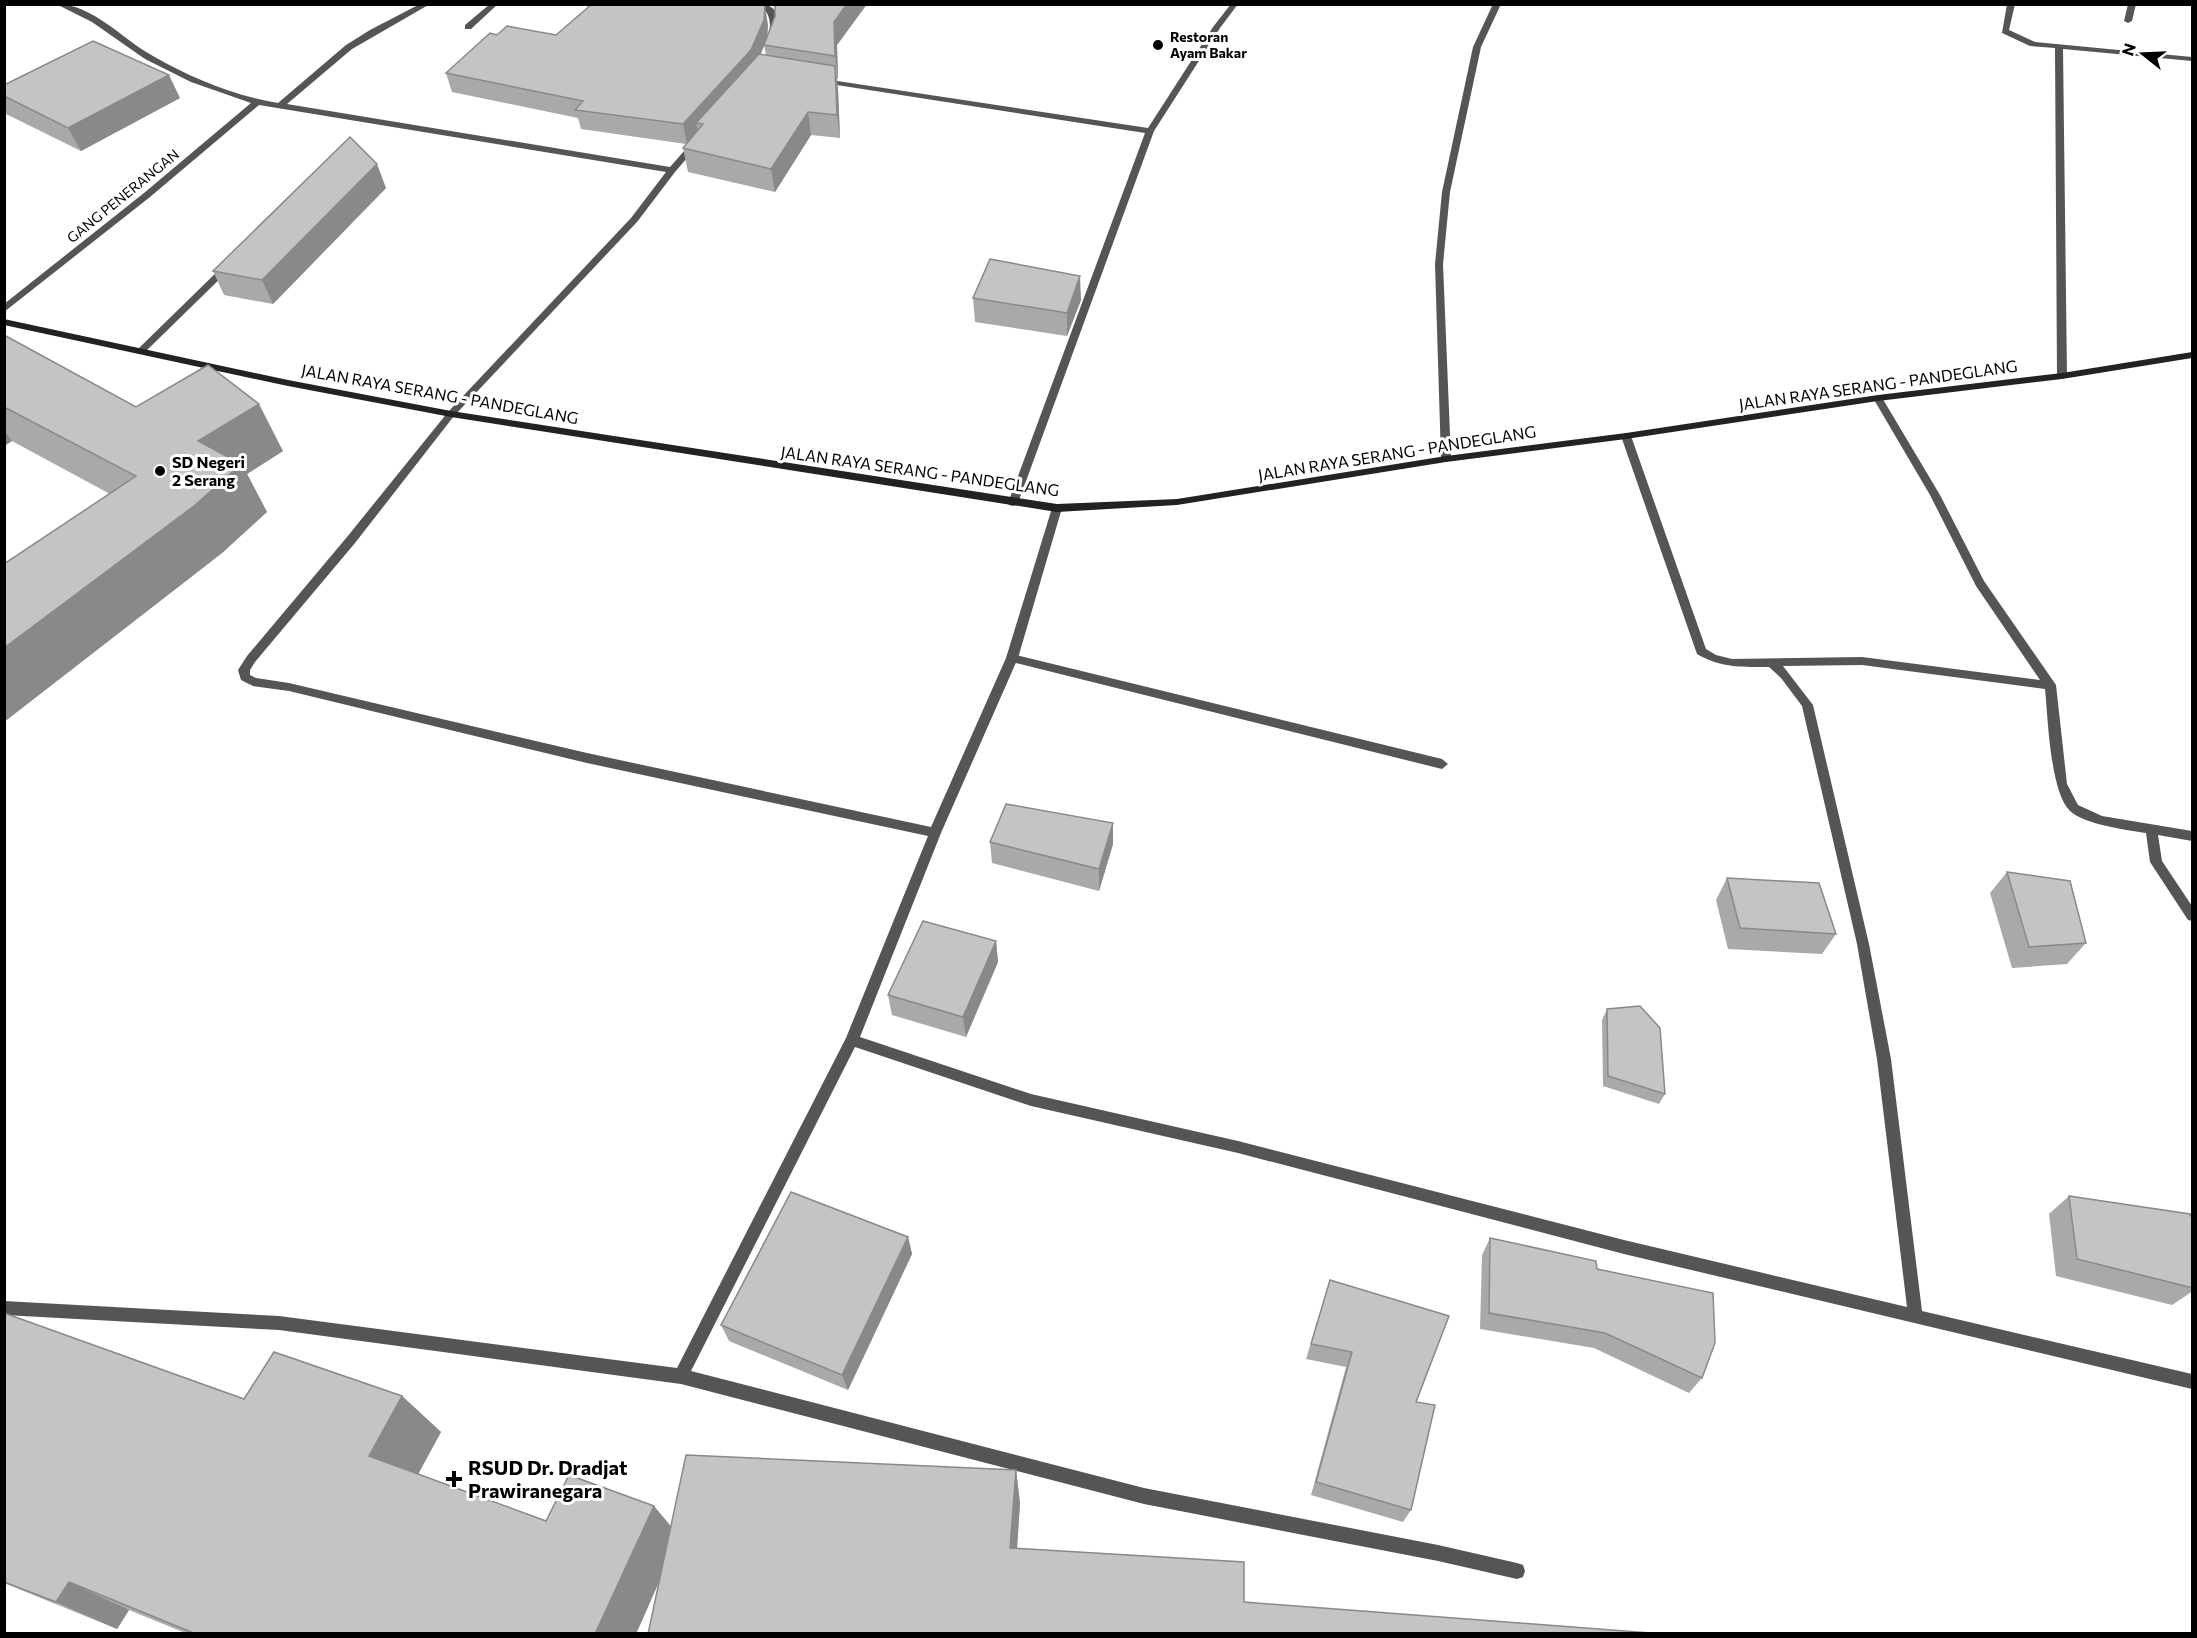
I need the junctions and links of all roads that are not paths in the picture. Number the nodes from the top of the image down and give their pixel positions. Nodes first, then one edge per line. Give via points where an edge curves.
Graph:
1 (59, 4) edge
2 (427, 4) edge
3 (495, 4) edge
4 (762, 4) edge
5 (1235, 4) edge
6 (1497, 4) edge
7 (2011, 4) edge
8 (2132, 4) edge
9 (2128, 21) dead end
10 (468, 27) dead end
11 (772, 47) edge
12 (2059, 47) junction
13 (2193, 59) edge
14 (819, 80) edge
15 (257, 102) junction
16 (281, 105) junction
17 (1150, 131) junction
18 (700, 138) edge
19 (672, 170) junction
20 (232, 262) edge
21 (4, 309) edge
22 (4, 322) edge
23 (141, 351) junction
24 (2193, 355) edge
25 (2062, 376) junction
26 (1878, 398) junction
27 (451, 414) junction
28 (1626, 436) junction
29 (1446, 459) junction
30 (1014, 502) junction
31 (1058, 508) junction
32 (1012, 658) junction
33 (1773, 664) junction
34 (2050, 685) junction
35 (1442, 764) dead end
36 (2151, 828) junction
37 (935, 834) junction
38 (2193, 836) edge
39 (2193, 916) edge
40 (852, 1040) junction
41 (4, 1308) edge
42 (1916, 1316) junction
43 (681, 1376) junction
44 (2193, 1382) edge
45 (1517, 1571) dead end

1 - 15 street via 95,20 148,57 194,80
2 - 16 street via 349,47
3 - 10 street
4 - 11 street via 769,8 775,21
5 - 17 street
6 - 29 street via 1477,47 1446,192 1439,264
7 - 12 street via 2005,31 2033,44
8 - 9 street
12 - 13 street
12 - 25 street
14 - 17 street
15 - 16 street
15 - 21 street, GANG PENERANGAN
16 - 19 street
17 - 30 street
18 - 19 street
19 - 27 street via 634,220
20 - 23 street
22 - 23 main road, JALAN RAYA SERANG - PANDEGLANG
23 - 27 main road, JALAN RAYA SERANG - PANDEGLANG
24 - 25 main road, JALAN RAYA SERANG - PANDEGLANG
25 - 26 main road, JALAN RAYA SERANG - PANDEGLANG
26 - 28 main road, JALAN RAYA SERANG - PANDEGLANG
26 - 34 street via 1935,495 1980,583
27 - 30 main road, JALAN RAYA SERANG - PANDEGLANG
27 - 37 street via 251,659 244,670 245,677 253,682 289,687 586,758
28 - 29 main road, JALAN RAYA SERANG - PANDEGLANG
28 - 33 street via 1701,651 1732,663
29 - 31 main road, JALAN RAYA SERANG - PANDEGLANG via 1177,502
30 - 31 main road, JALAN RAYA SERANG - PANDEGLANG
31 - 32 street
32 - 35 street
32 - 37 street
33 - 34 street via 1862,661
33 - 42 street via 1807,705 1863,944 1884,1059
34 - 36 street via 2061,784 2074,808 2100,820
36 - 38 street
36 - 39 street via 2156,862
37 - 40 street
40 - 42 street via 1031,1100 1238,1147 1624,1247
40 - 43 street
41 - 43 street via 279,1323
42 - 44 street
43 - 45 street via 1144,1496

